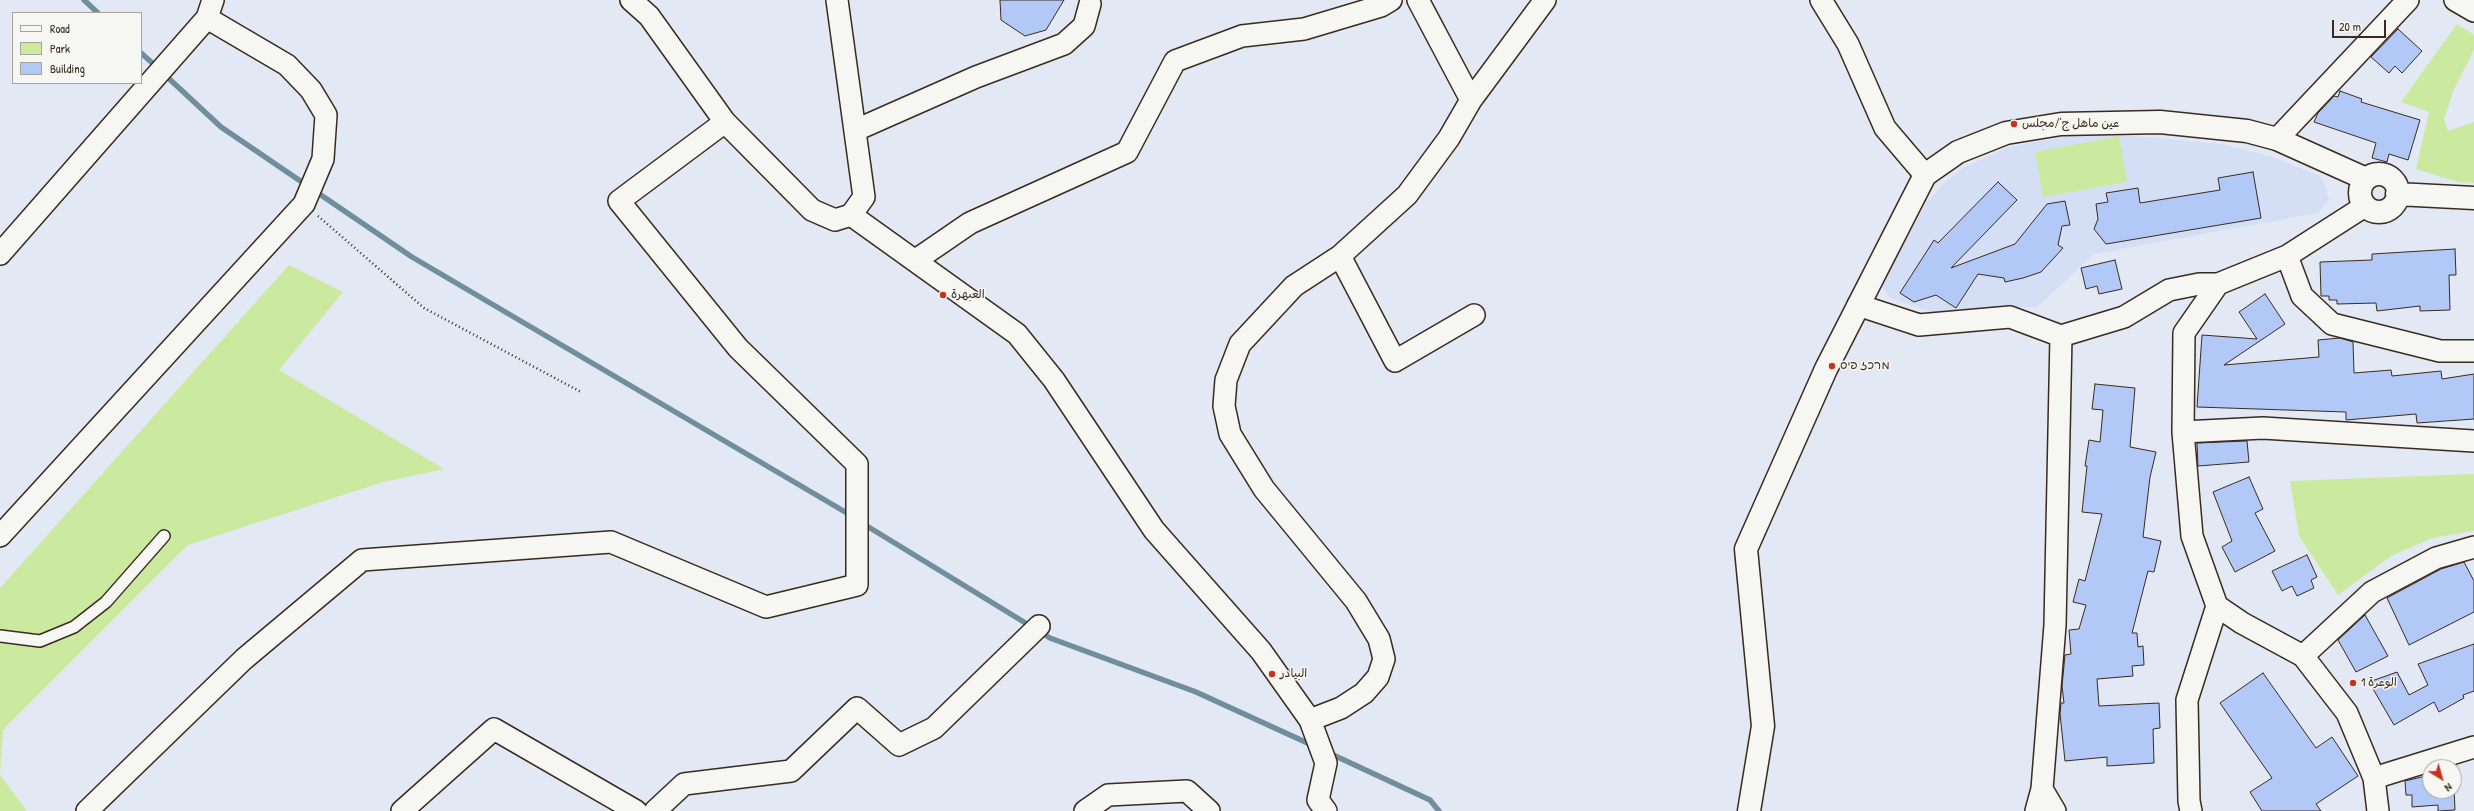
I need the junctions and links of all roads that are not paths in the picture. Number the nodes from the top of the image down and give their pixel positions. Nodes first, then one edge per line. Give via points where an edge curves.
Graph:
1 (631, 0) edge
2 (837, 0) edge
3 (1391, 0) edge
4 (1418, 0) edge
5 (1545, 0) edge
6 (1821, 0) edge
7 (2408, 0) edge
8 (2455, 0) edge
9 (1090, 4) dead end
10 (210, 9) edge
11 (2474, 12) edge
12 (1471, 100) junction
13 (725, 122) junction
14 (856, 130) junction
15 (2276, 140) junction
16 (1925, 175) junction
17 (2366, 179) junction
18 (2397, 194) junction
19 (2474, 198) edge
20 (2365, 206) junction
21 (851, 215) junction
22 (0, 254) edge
23 (1340, 256) junction
24 (2287, 256) junction
25 (916, 260) junction
26 (2218, 284) junction
27 (1858, 305) junction
28 (1474, 315) dead end
29 (2061, 336) junction
30 (2474, 351) edge
31 (2183, 432) junction
32 (2474, 442) edge
33 (0, 536) edge
34 (164, 536) dead end
35 (2474, 547) edge
36 (2217, 606) junction
37 (1039, 626) dead end
38 (0, 636) edge
39 (2303, 656) junction
40 (1310, 720) junction
41 (2474, 747) edge
42 (2374, 778) junction
43 (2042, 789) junction
44 (1318, 808) edge
45 (2188, 808) edge
46 (87, 811) edge
47 (402, 811) edge
48 (636, 811) edge
49 (655, 811) edge
50 (1085, 811) edge
51 (1209, 811) edge
52 (1748, 811) edge
53 (2036, 811) edge
54 (2055, 811) edge
55 (2378, 811) edge

1 - 13 street via 648,16
2 - 14 street
3 - 25 street via 1381,6 1304,29 1242,36 1175,61 1127,152 970,223
4 - 12 street
5 - 12 street
6 - 16 street via 1848,44 1885,128
7 - 15 street
8 - 11 street
9 - 14 street via 1084,26 1064,44 976,76
10 - 22 street
10 - 33 street via 287,66 311,90 326,115 323,159 304,204
12 - 23 street via 1449,138 1407,195
13 - 21 street via 812,210 835,220
13 - 46 street via 619,201 738,348 857,464 857,585 766,607 611,542 362,560 244,659
14 - 21 street via 864,197
15 - 16 street via 2247,130 2160,122 2061,124 2006,133 1958,152
15 - 17 street
16 - 27 street
17 - 18 street via 2384,175 2394,183
17 - 20 street via 2360,195
18 - 19 street
18 - 20 street via 2388,210 2376,212
20 - 24 street
21 - 25 street
23 - 28 street via 1395,361
23 - 40 street via 1294,286 1240,344 1226,380 1224,406 1230,434 1264,489 1356,601 1379,639 1384,659 1378,677 1364,693 1341,708
24 - 26 street
24 - 30 street via 2302,296 2332,324 2440,351
25 - 40 street via 1017,334 1054,380 1154,530 1261,651
26 - 29 street via 2199,284 2169,290 2124,317
26 - 31 street via 2184,333
27 - 29 street via 1919,325 2010,317
27 - 52 street via 1826,369 1746,549 1764,726
29 - 43 street via 2054,625
31 - 32 street via 2264,428
31 - 36 street via 2192,536
34 - 38 lane via 106,602 74,627 40,641
35 - 39 street via 2436,558 2372,592
36 - 39 street via 2242,623
36 - 45 street via 2187,700
37 - 49 street via 934,728 899,745 857,708 791,771 684,784
39 - 42 street via 2347,713
40 - 44 street via 1326,763
41 - 42 street
42 - 55 street
43 - 53 street
43 - 54 street
47 - 48 street via 494,729
50 - 51 street via 1108,796 1187,791

